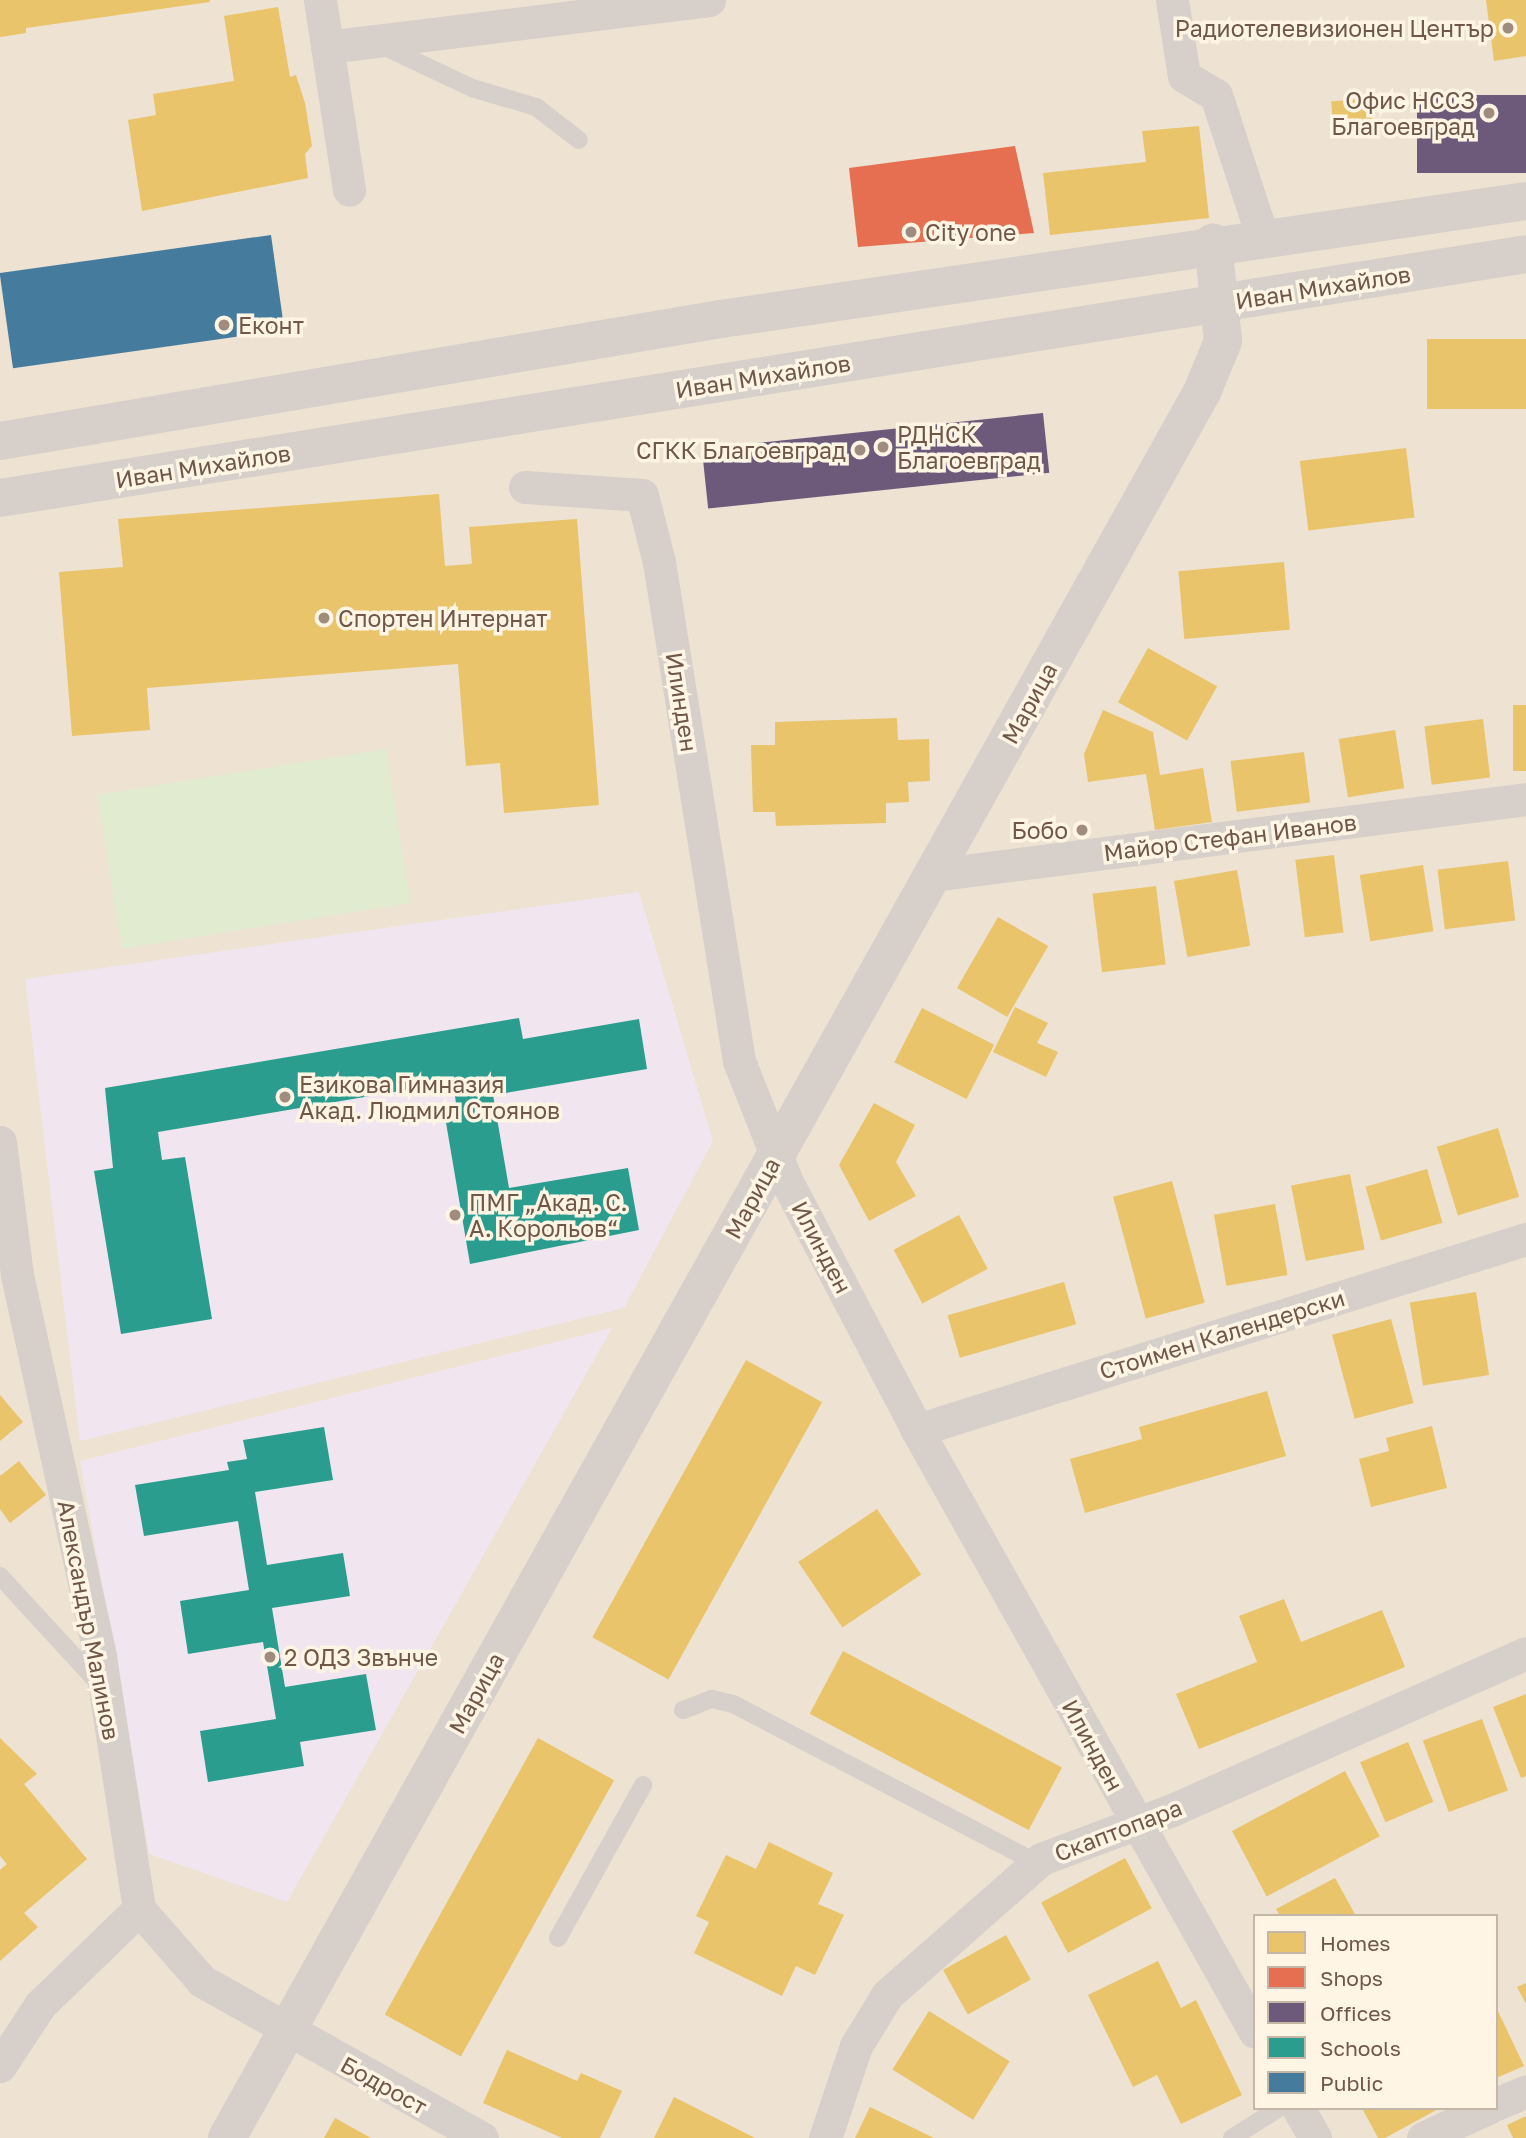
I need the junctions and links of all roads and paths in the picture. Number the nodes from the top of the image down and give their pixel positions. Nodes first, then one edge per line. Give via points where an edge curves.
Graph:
1 (320, 0) edge
2 (709, 0) edge
3 (1172, 0) edge
4 (378, 43) junction
5 (327, 47) junction
6 (579, 140) dead end
7 (349, 190) dead end
8 (1526, 201) edge
9 (1262, 236) junction
10 (1213, 243) junction
11 (1526, 254) edge
12 (1222, 303) junction
13 (0, 441) edge
14 (525, 487) dead end
15 (0, 498) edge
16 (1526, 799) edge
17 (933, 875) junction
18 (0, 1142) edge
19 (777, 1154) junction
20 (1526, 1239) edge
21 (8, 1282) edge
22 (917, 1430) junction
23 (0, 1576) edge
24 (1526, 1653) edge
25 (105, 1691) junction
26 (683, 1710) dead end
27 (643, 1786) dead end
28 (1136, 1824) junction
29 (1037, 1863) junction
30 (139, 1909) junction
31 (558, 1938) dead end
32 (1253, 2029) edge
33 (286, 2032) junction
34 (0, 2066) edge
35 (1526, 2091) edge
36 (1498, 2103) edge
37 (1276, 2110) edge
38 (1299, 2110) edge
39 (1484, 2110) edge
40 (227, 2138) edge
41 (482, 2138) edge
42 (825, 2138) edge
43 (1232, 2138) edge
44 (1315, 2138) edge
45 (1423, 2138) edge

1 - 5 street
2 - 4 street
3 - 9 street via 1184,76 1216,95
4 - 5 street
4 - 6 lane via 472,88 536,107
5 - 7 street
8 - 9 street
9 - 10 street
10 - 12 street, Марица
10 - 13 street
11 - 12 street, Иван Михайлов
12 - 15 street, Иван Михайлов
12 - 17 street, Марица via 1223,341 1202,392
14 - 19 street, Илинден via 642,495 659,562 739,1061
16 - 17 street, Майор Стефан Иванов
17 - 19 street, Марица
18 - 21 street, Александър Малинов
19 - 22 street, Илинден
19 - 33 street, Марица
20 - 22 street, Стоимен Календерски
21 - 25 street, Александър Малинов
22 - 28 street, Илинден
23 - 25 lane
24 - 28 street, Скаптопара
25 - 30 street, Александър Малинов
26 - 29 lane via 712,1699 733,1704
27 - 31 lane
28 - 29 street, Скаптопара
28 - 32 street, Илинден
29 - 42 street, Скаптопара via 887,1995 856,2046
30 - 33 street via 202,1981
30 - 34 street via 40,2005
33 - 40 street, Марица
33 - 41 street, Бодрост
35 - 36 street
37 - 43 lane
38 - 44 street
39 - 45 street

